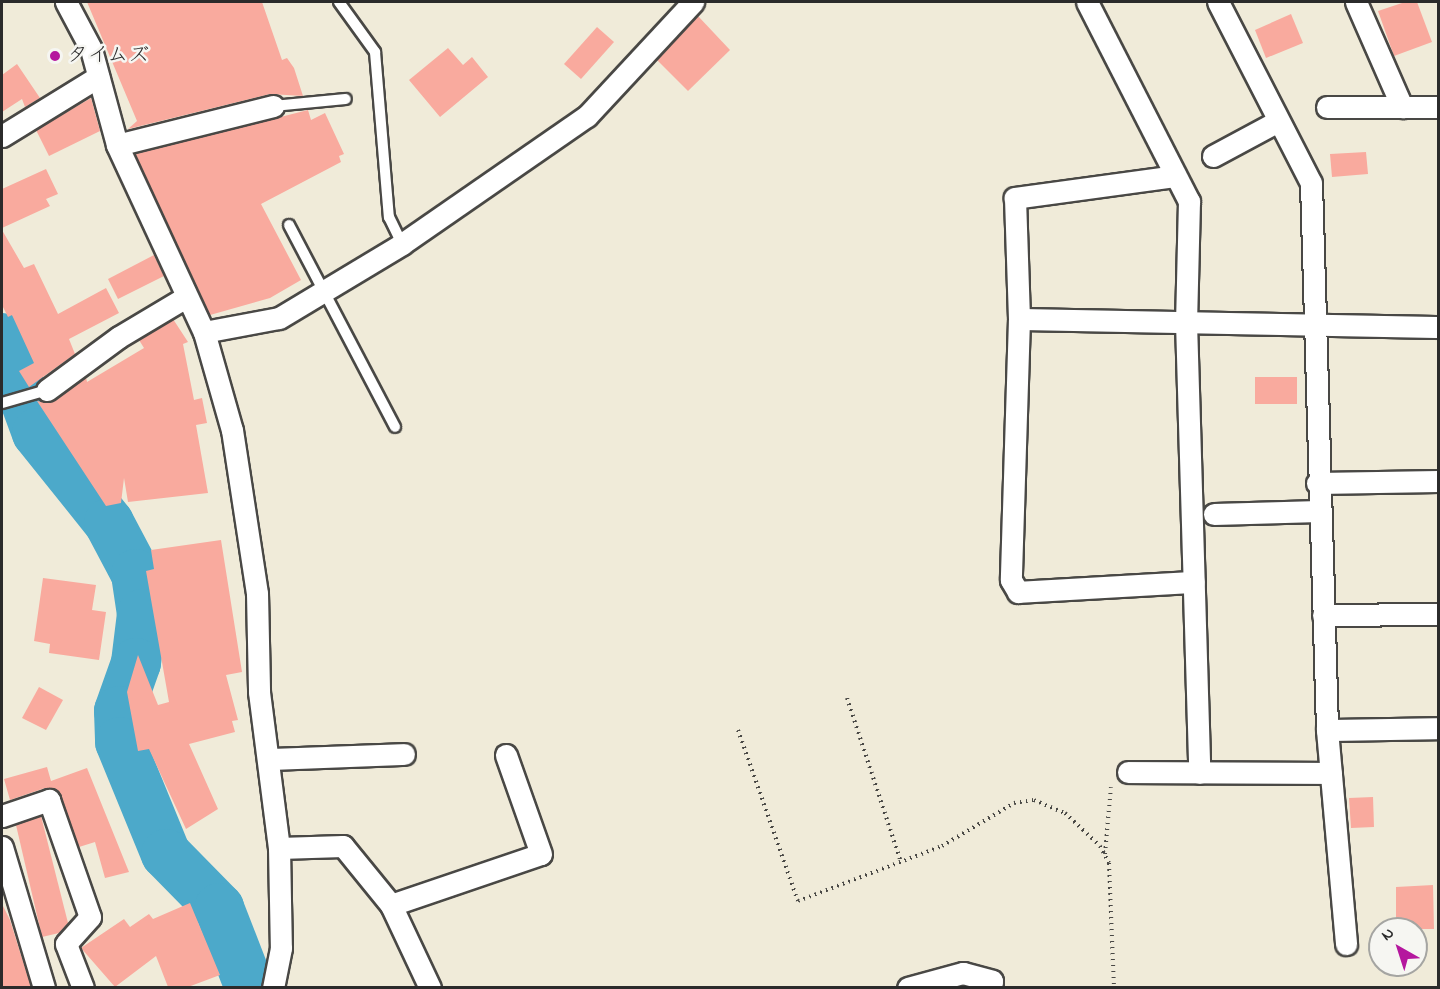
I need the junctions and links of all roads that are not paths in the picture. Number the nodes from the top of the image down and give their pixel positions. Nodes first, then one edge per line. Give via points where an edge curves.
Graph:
1 (339, 2) edge
2 (693, 2) edge
3 (1087, 2) edge
4 (1218, 2) edge
5 (1356, 2) edge
6 (69, 3) edge
7 (98, 77) junction
8 (378, 81) junction
9 (368, 87) dead end
10 (346, 99) dead end
11 (273, 106) joint
12 (1327, 107) dead end
13 (1402, 107) junction
14 (1438, 107) edge
15 (1278, 121) junction
16 (2, 136) edge
17 (117, 145) junction
18 (1213, 156) dead end
19 (1175, 176) junction
20 (289, 225) dead end
21 (402, 244) junction
22 (325, 291) junction
23 (186, 297) junction
24 (1019, 319) junction
25 (1186, 322) junction
26 (1311, 324) junction
27 (1438, 327) edge
28 (204, 332) junction
29 (47, 390) joint
30 (2, 403) edge
31 (395, 427) dead end
32 (1438, 481) edge
33 (1317, 483) junction
34 (1318, 511) junction
35 (1202, 514) junction
36 (1194, 582) junction
37 (1438, 614) edge
38 (1323, 615) junction
39 (1438, 728) edge
40 (1327, 730) junction
41 (404, 754) dead end
42 (506, 755) dead end
43 (268, 759) junction
44 (1128, 772) road end
45 (1199, 773) junction
46 (1331, 773) junction
47 (2, 816) edge
48 (2, 847) edge
49 (279, 848) junction
50 (391, 905) junction
51 (1346, 944) dead end
52 (44, 987) edge
53 (83, 987) edge
54 (273, 987) edge
55 (430, 987) edge
56 (908, 987) edge
57 (991, 987) edge

1 - 8 lane via 375,52
2 - 21 street via 586,116
3 - 19 street
4 - 15 street
5 - 13 street
6 - 7 street
7 - 16 street
7 - 17 street
8 - 9 lane
8 - 21 lane via 389,217
10 - 11 lane
11 - 17 street
12 - 13 street
13 - 14 street
15 - 18 street
15 - 26 street via 1311,183
17 - 23 street
19 - 24 street via 1015,198
19 - 25 street via 1189,201
20 - 22 lane
21 - 22 street
22 - 28 street via 279,318
22 - 31 lane
23 - 28 street
23 - 29 street via 119,337
24 - 25 street
24 - 36 street via 1011,580 1018,592
25 - 26 street
25 - 35 street
26 - 27 street
26 - 33 street
28 - 43 street via 232,430 254,570
29 - 30 lane
32 - 33 street
33 - 34 street
34 - 35 street
34 - 38 street
35 - 36 street
36 - 45 street
37 - 38 street
38 - 40 street
39 - 40 street
40 - 46 street
41 - 43 street
42 - 50 street via 541,854
43 - 49 street
44 - 45 street
45 - 46 street
46 - 51 street
47 - 53 street via 49,800 90,916 66,944
48 - 52 street
49 - 50 street via 343,846
49 - 54 street via 281,948
50 - 55 street
56 - 57 street via 963,973 992,981

